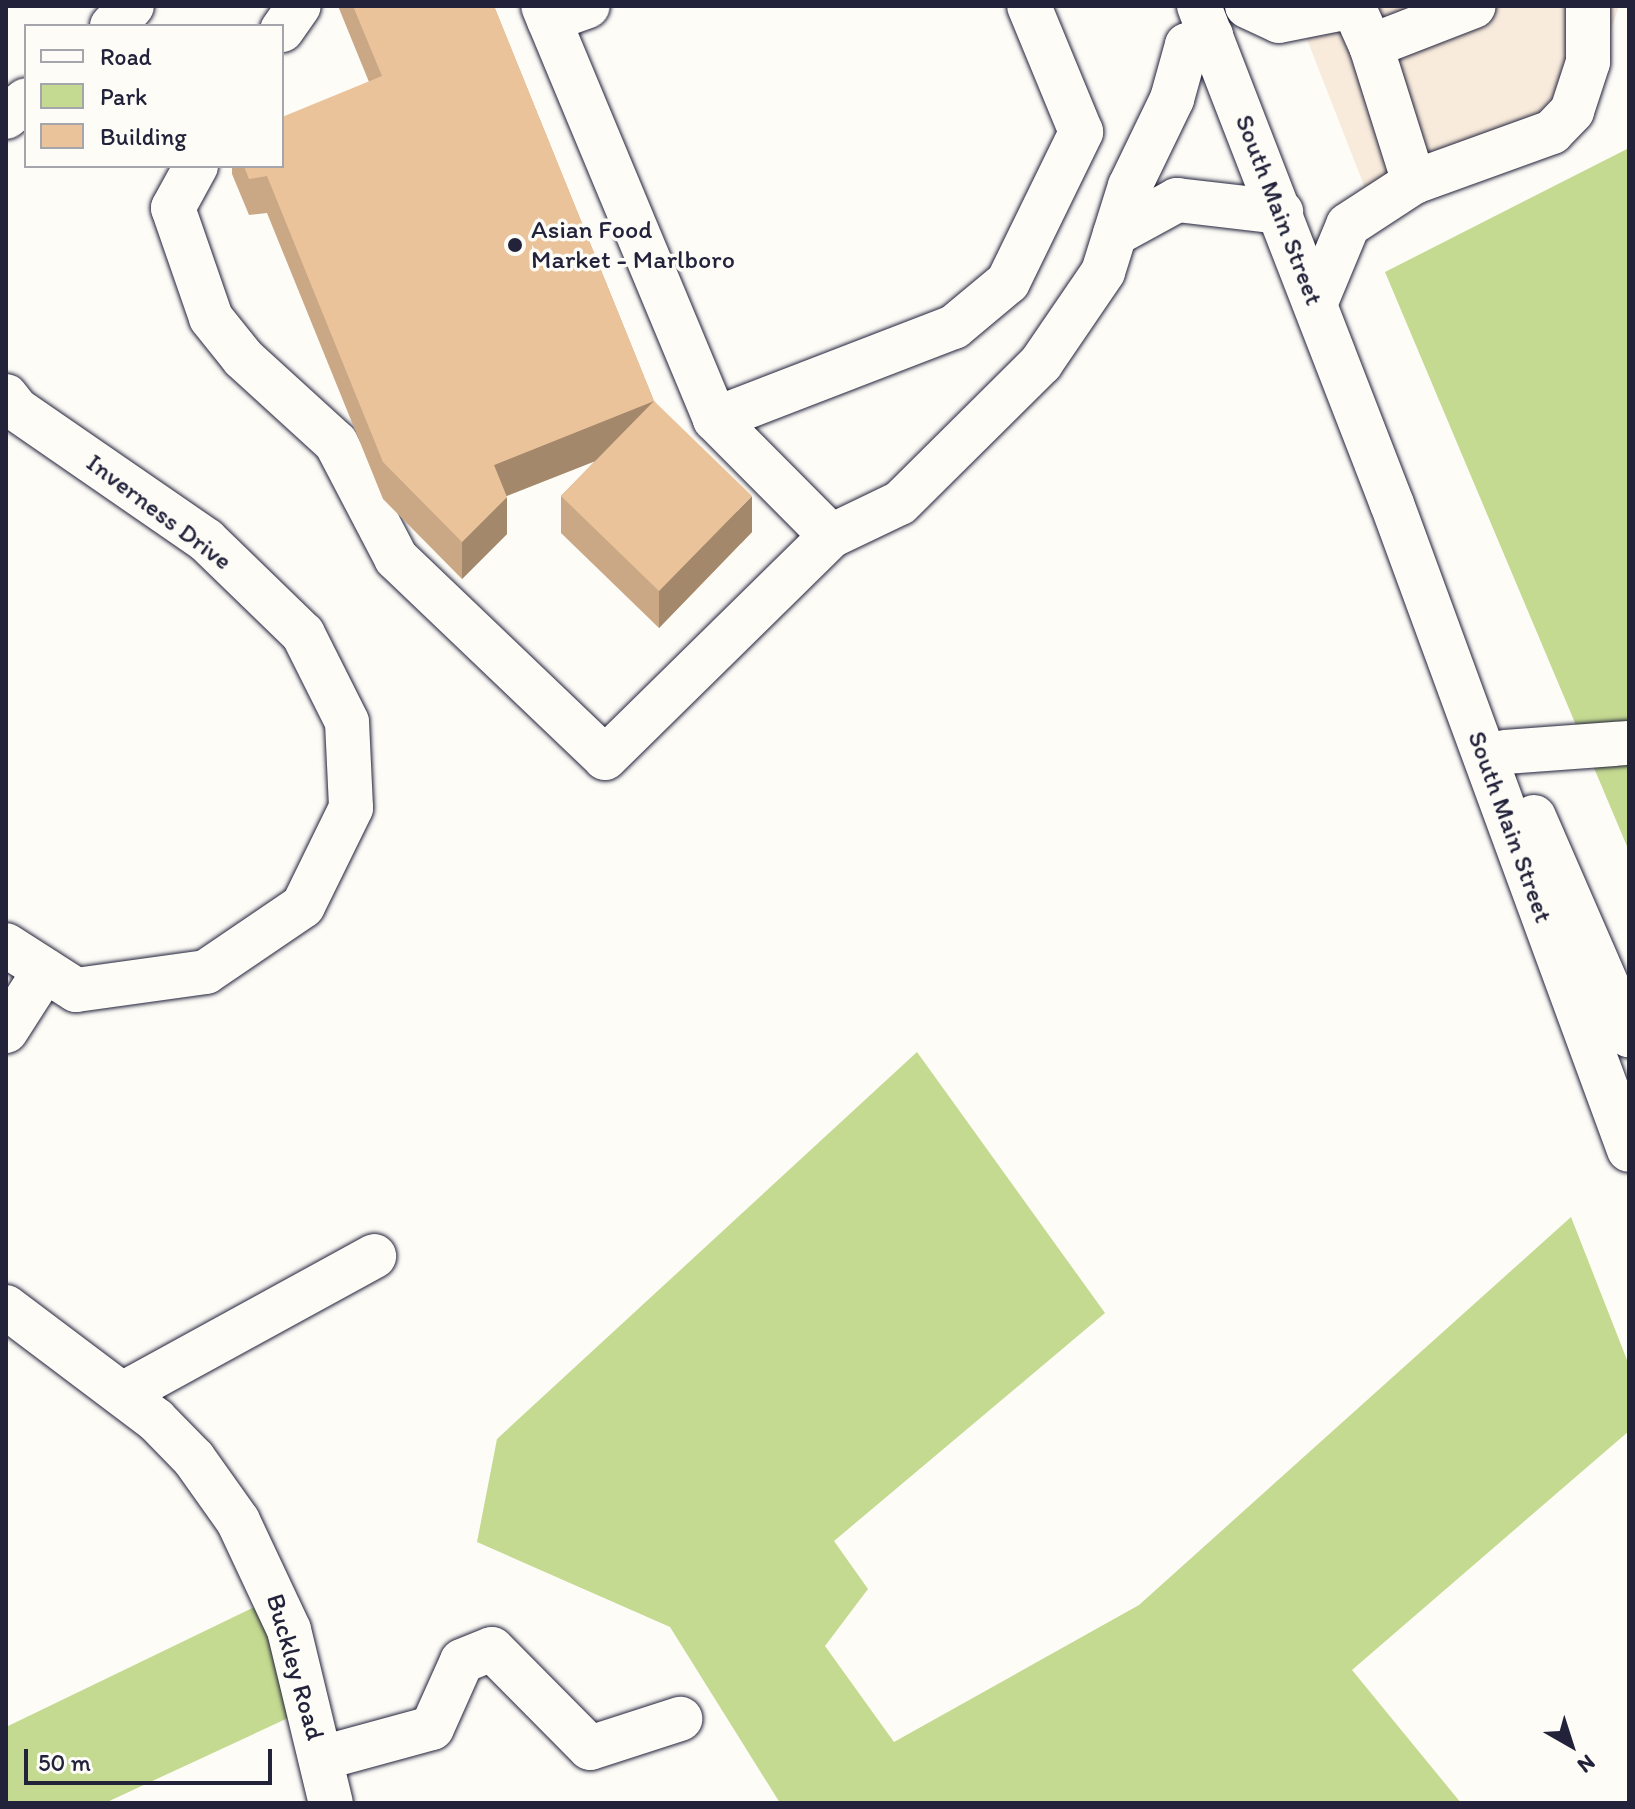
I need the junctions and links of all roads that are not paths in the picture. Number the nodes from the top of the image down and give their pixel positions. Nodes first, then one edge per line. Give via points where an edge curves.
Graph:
1 (132, 6) edge
2 (299, 6) edge
3 (1029, 6) edge
4 (1247, 6) edge
5 (1354, 6) edge
6 (1474, 6) edge
7 (1588, 6) edge
8 (560, 11) edge
9 (1205, 21) edge
10 (114, 24) edge
11 (284, 27) edge
12 (1371, 46) junction
13 (24, 102) edge
14 (6, 117) edge
15 (195, 168) edge
16 (1414, 182) junction
17 (1281, 212) junction
18 (1115, 234) junction
19 (1316, 302) junction
20 (6, 396) edge
21 (715, 419) junction
22 (1392, 504) junction
23 (831, 536) junction
24 (1629, 743) edge
25 (1505, 752) junction
26 (6, 945) edge
27 (45, 970) junction
28 (6, 1031) edge
29 (1629, 1035) edge
30 (1629, 1150) edge
31 (374, 1256) dead end
32 (6, 1307) edge
33 (126, 1392) junction
34 (680, 1719) dead end
35 (322, 1758) junction
36 (331, 1803) edge

1 - 10 main road
2 - 11 main road
3 - 21 main road via 1081,132 1008,282 954,327
4 - 5 main road via 1279,21
5 - 12 main road
6 - 12 main road
7 - 16 main road via 1588,62 1572,111 1552,132
8 - 21 main road
9 - 17 main road, South Main Street
9 - 18 main road via 1187,45 1172,99 1130,186
12 - 16 main road
13 - 14 main road
15 - 23 main road via 173,208 211,318 243,358 336,443 396,558 605,758
16 - 19 main road via 1348,225
17 - 18 main road via 1177,200
17 - 19 main road, South Main Street
18 - 23 main road via 1103,272 1041,363 900,503
19 - 22 main road, South Main Street
20 - 27 main road, Inverness Drive via 16,409 206,540 303,634 347,722 351,808 303,906 206,972 76,990
21 - 23 main road
22 - 25 main road, South Main Street
22 - 30 main road, South Main Street
24 - 25 main road
25 - 29 main road, South Main Street
26 - 27 main road, Inverness Drive
27 - 28 main road
31 - 33 main road
32 - 33 main road, Buckley Road
33 - 35 main road, Buckley Road via 194,1459 268,1575 289,1630
34 - 35 main road via 590,1748 492,1649 462,1661 432,1728
35 - 36 main road, Buckley Road

